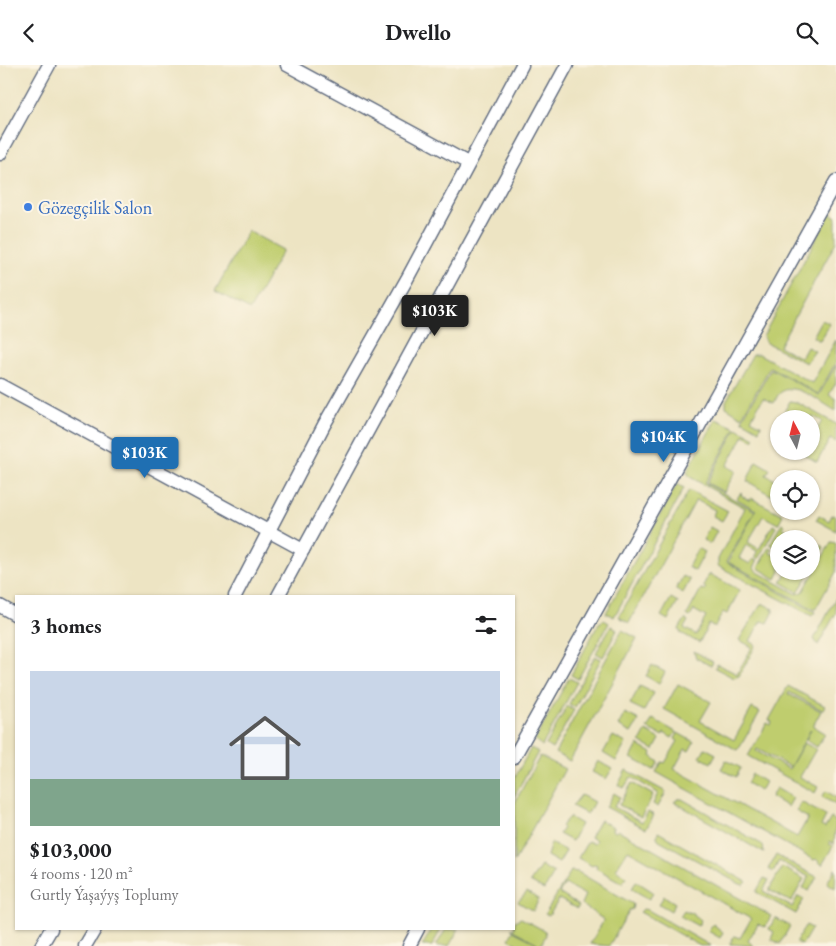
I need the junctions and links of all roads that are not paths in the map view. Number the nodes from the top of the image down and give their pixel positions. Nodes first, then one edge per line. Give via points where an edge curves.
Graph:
1 (49, 65) edge
2 (287, 65) edge
3 (522, 65) edge
4 (567, 65) edge
5 (0, 154) edge
6 (468, 163) junction
7 (836, 181) edge
8 (0, 385) edge
9 (270, 531) junction
10 (303, 550) junction
11 (236, 595) edge
12 (279, 595) edge
13 (0, 606) edge
14 (15, 614) edge
15 (515, 755) edge
16 (49, 930) edge
17 (94, 930) edge
18 (417, 930) edge
19 (41, 946) edge
20 (85, 946) edge
21 (409, 946) edge

1 - 5 street
2 - 6 street
3 - 6 street
4 - 10 street
6 - 9 street via 324,425
7 - 15 street
8 - 9 street
9 - 10 street
9 - 11 street
10 - 12 street
13 - 14 street
16 - 19 street
17 - 20 street
18 - 21 street

